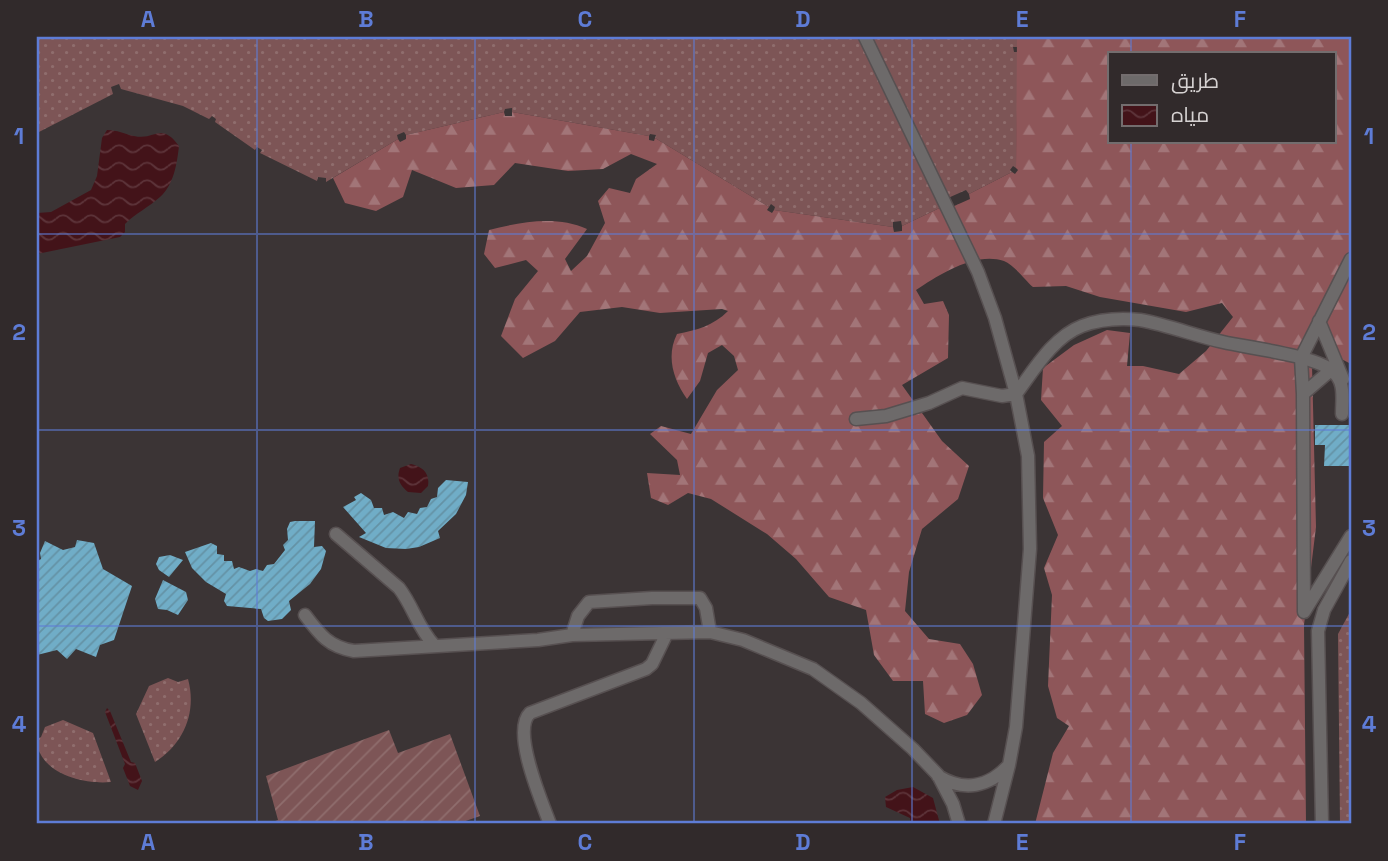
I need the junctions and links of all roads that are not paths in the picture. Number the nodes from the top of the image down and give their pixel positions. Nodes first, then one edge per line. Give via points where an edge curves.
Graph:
1 (864, 37) edge
2 (1351, 259) edge
3 (1319, 321) junction
4 (1301, 358) junction
5 (1331, 370) junction
6 (1342, 384) junction
7 (1016, 394) junction
8 (1303, 394) junction
9 (1342, 414) dead end
10 (856, 419) dead end
11 (336, 534) dead end
12 (1351, 536) edge
13 (1351, 562) edge
14 (305, 615) dead end
15 (710, 632) junction
16 (667, 633) junction
17 (572, 635) junction
18 (433, 645) junction
19 (1009, 765) junction
20 (938, 775) junction
21 (550, 824) edge
22 (959, 824) edge
23 (994, 824) edge
24 (1322, 824) edge

1 - 7 street via 978,272
2 - 3 street
3 - 4 street
3 - 6 street
4 - 5 street
4 - 7 street via 1140,320 1115,319 1079,327 1064,336
4 - 8 street
5 - 6 street
5 - 8 street
6 - 9 street
7 - 10 street via 1002,396 962,388 886,416
7 - 19 street via 1028,456 1030,549
8 - 12 street via 1304,612
11 - 18 street via 399,588
13 - 24 street via 1324,610 1318,631
14 - 18 street via 320,637 341,649
15 - 16 street
15 - 17 street via 700,598 652,598 591,600 578,616
15 - 20 street via 771,650 826,677
16 - 17 street
16 - 21 street via 646,670 526,717 523,735 529,763
17 - 18 street
19 - 20 street via 981,785 961,786
19 - 23 street
20 - 22 street

